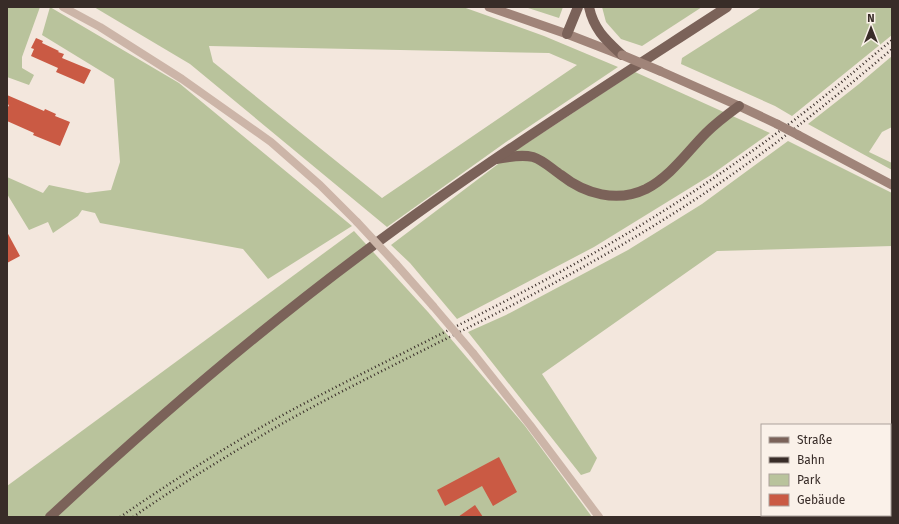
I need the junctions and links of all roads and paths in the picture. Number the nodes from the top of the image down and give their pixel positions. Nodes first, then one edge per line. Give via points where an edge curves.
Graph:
1 (63, 7) edge
2 (489, 7) edge
3 (578, 7) edge
4 (589, 7) edge
5 (727, 7) edge
6 (567, 34) junction
7 (622, 55) junction
8 (739, 106) junction
9 (493, 160) junction
10 (892, 184) edge
11 (50, 517) edge
12 (599, 517) edge

1 - 12 street, bridge via 100,27 182,79 271,142 320,185 396,264 473,353
2 - 6 main road
3 - 6 main road
4 - 7 main road via 603,38
5 - 9 main road
6 - 7 main road
7 - 8 main road, bridge
8 - 9 main road via 706,133 668,173 632,194 605,195 583,189 535,158 524,156
8 - 10 main road, bridge
9 - 11 main road via 358,256 249,342 160,417

